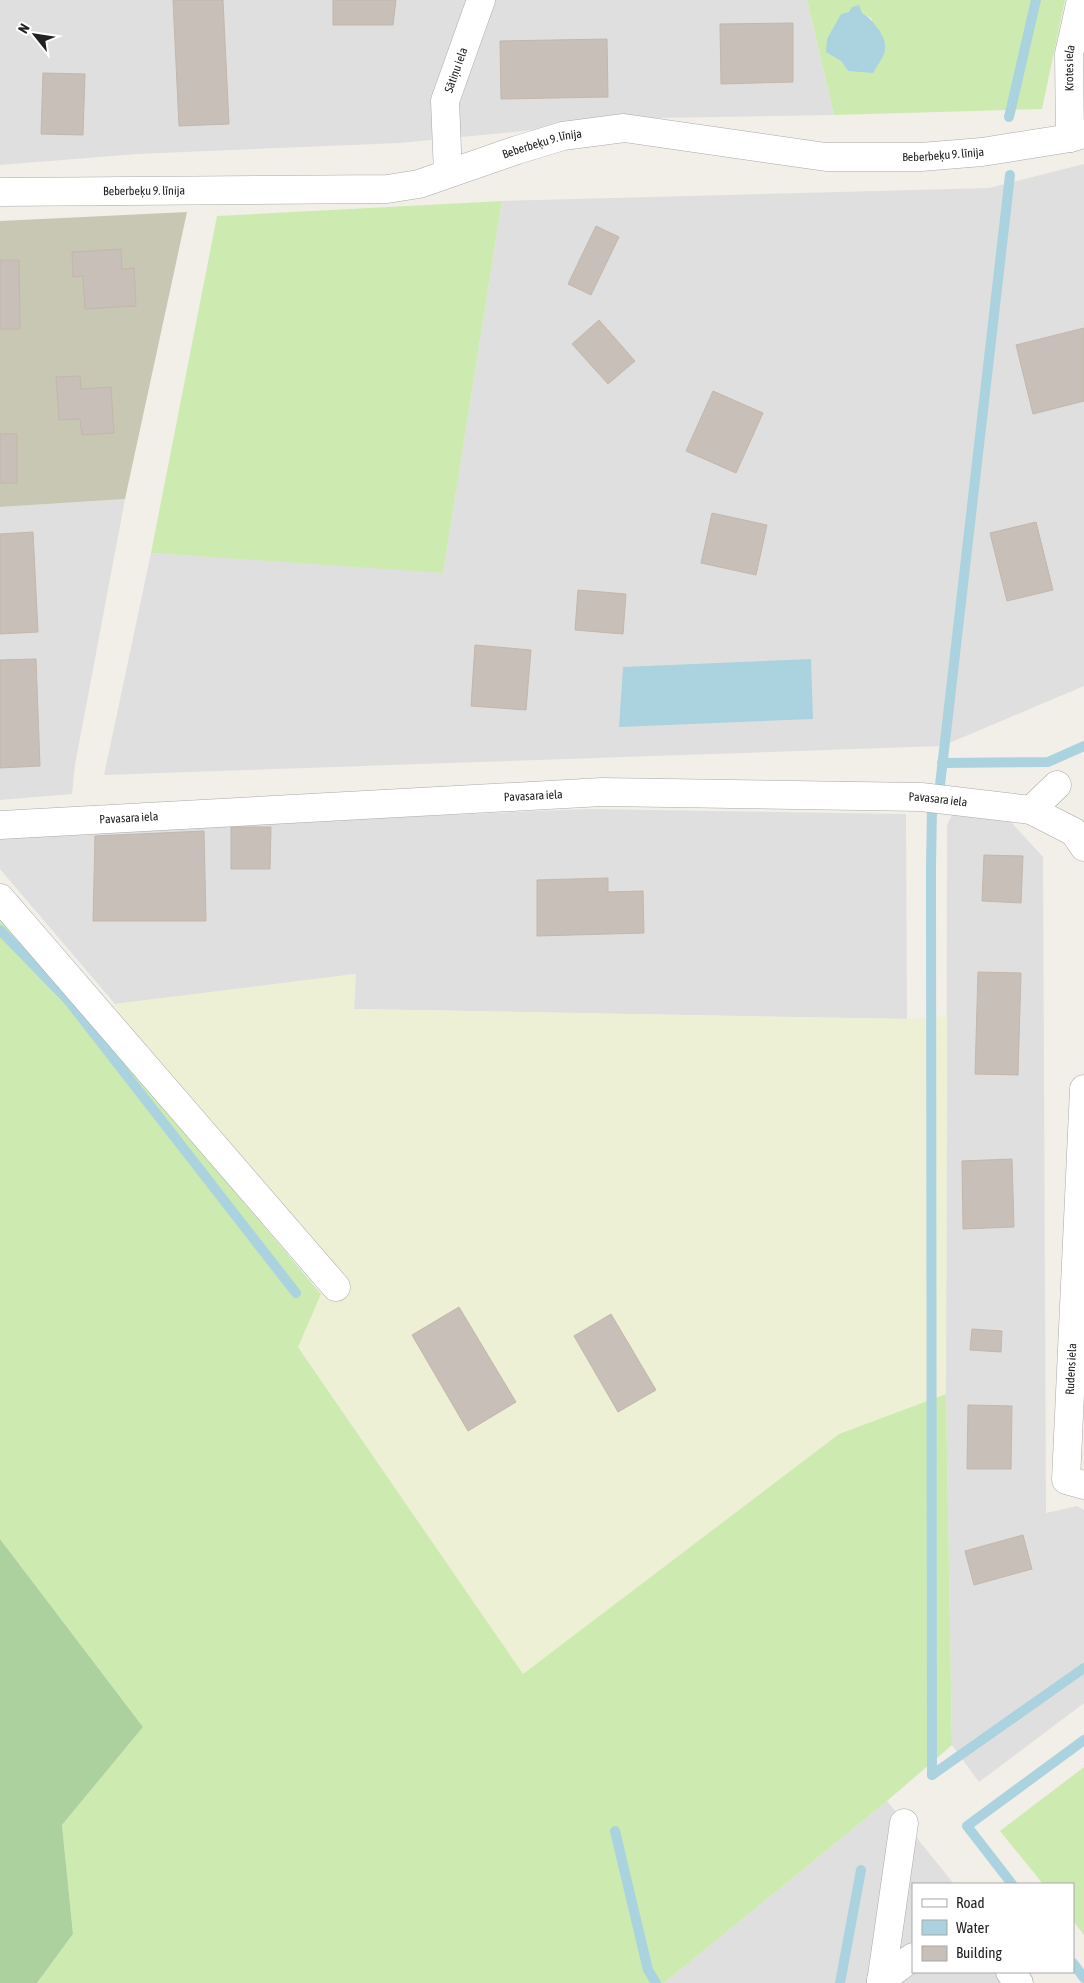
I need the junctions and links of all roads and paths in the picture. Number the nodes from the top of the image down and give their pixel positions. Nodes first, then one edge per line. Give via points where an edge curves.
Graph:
1 (481, 0) edge
2 (1080, 0) edge
3 (1077, 136) edge
4 (448, 174) junction
5 (0, 192) edge
6 (1057, 785) dead end
7 (1031, 810) junction
8 (0, 825) edge
9 (1079, 839) edge
10 (0, 898) edge
11 (1084, 1089) edge
12 (336, 1287) dead end
13 (1084, 1485) edge
14 (904, 1822) dead end
15 (912, 1958) edge
16 (1011, 1973) edge
17 (881, 1982) edge
18 (1019, 1983) edge

1 - 4 street, Sātiņu iela via 445,101
2 - 3 street, Krotes iela via 1069,54
3 - 4 street, Beberbeķu 9. līnija via 965,154 826,157 624,128 563,136
4 - 5 street, Beberbeķu 9. līnija via 419,184 387,189
6 - 7 street
7 - 8 street, Pavasara iela via 921,797 602,792
7 - 9 street
10 - 12 street
11 - 13 street, Rudens iela via 1066,1480
14 - 17 street
15 - 17 street
16 - 18 street

